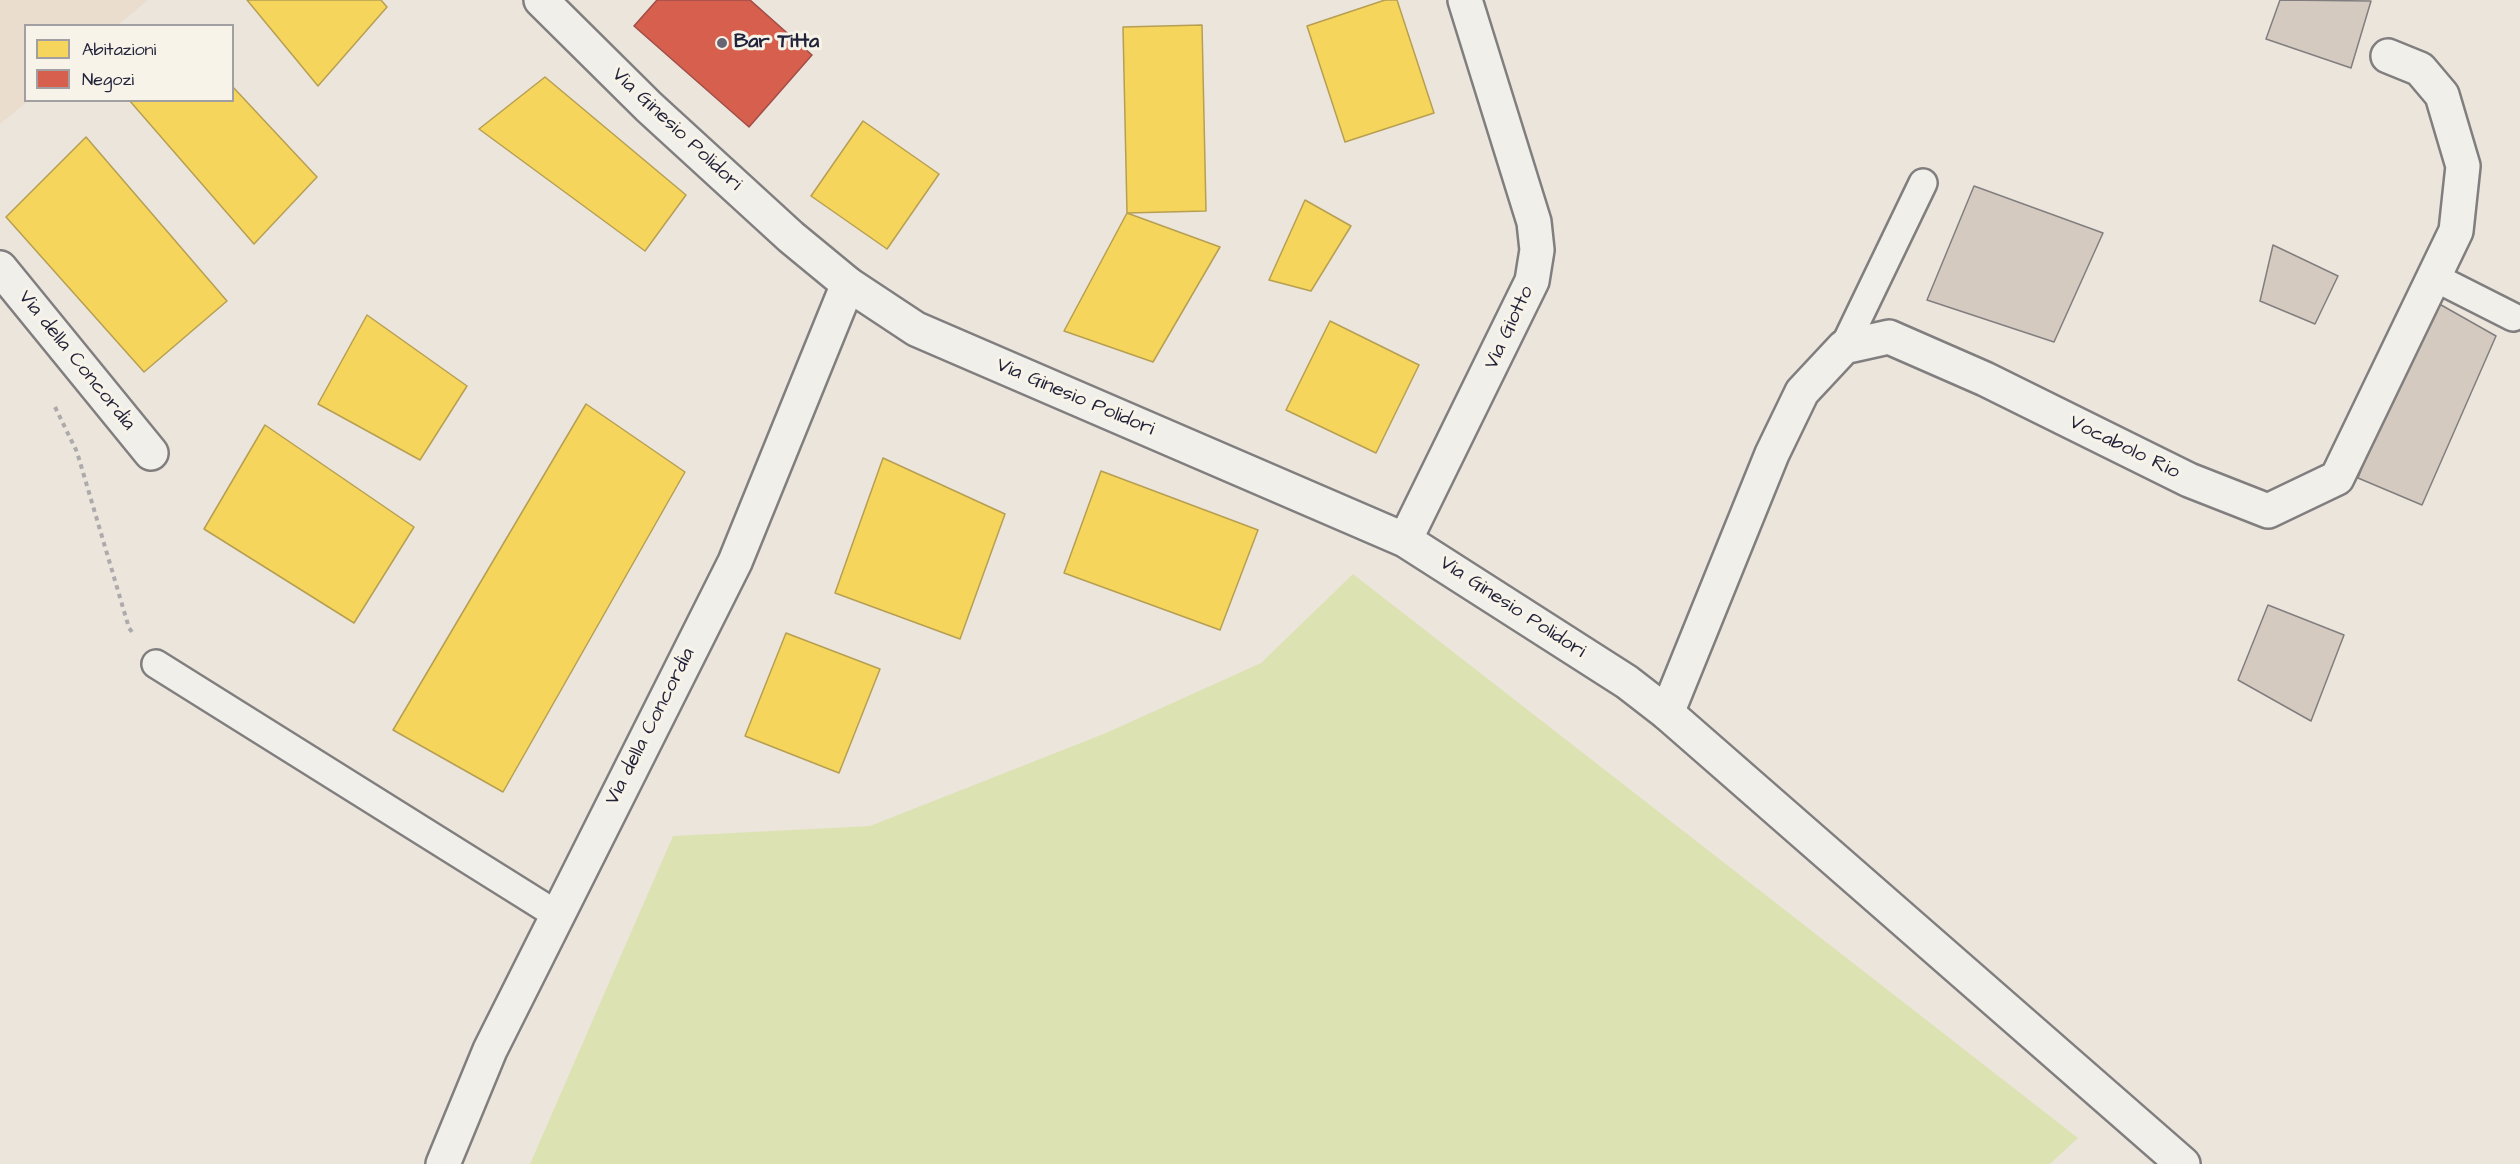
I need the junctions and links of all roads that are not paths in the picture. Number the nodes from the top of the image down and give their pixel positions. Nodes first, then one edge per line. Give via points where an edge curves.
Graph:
1 (541, 0) edge
2 (1465, 0) edge
3 (2388, 56) dead end
4 (1923, 183) dead end
5 (0, 268) edge
6 (2434, 277) junction
7 (848, 284) junction
8 (2513, 317) dead end
9 (1844, 347) junction
10 (151, 453) dead end
11 (1405, 540) junction
12 (156, 664) road end
13 (1667, 713) junction
14 (557, 915) junction
15 (443, 1164) edge
16 (2183, 1164) edge

1 - 7 street, Via Ginesio Polidori via 657,115
2 - 11 street, Via Giotto via 1534,222 1537,250 1532,281
3 - 6 street, Vocabolo Rio via 2420,69 2442,95 2463,166 2456,231
4 - 9 lane
5 - 10 street, Via della Concordia
6 - 8 lane
6 - 9 street, Vocabolo Rio via 2337,478 2268,511 2189,480 1889,337
7 - 11 street, Via Ginesio Polidori via 916,329
7 - 14 street, Via della Concordia via 735,562
9 - 13 street via 1802,392 1772,454
11 - 13 street, Via Ginesio Polidori via 1627,682
12 - 14 lane
13 - 16 street, Via Ginesio Polidori
14 - 15 street, Via della Concordia via 490,1050

